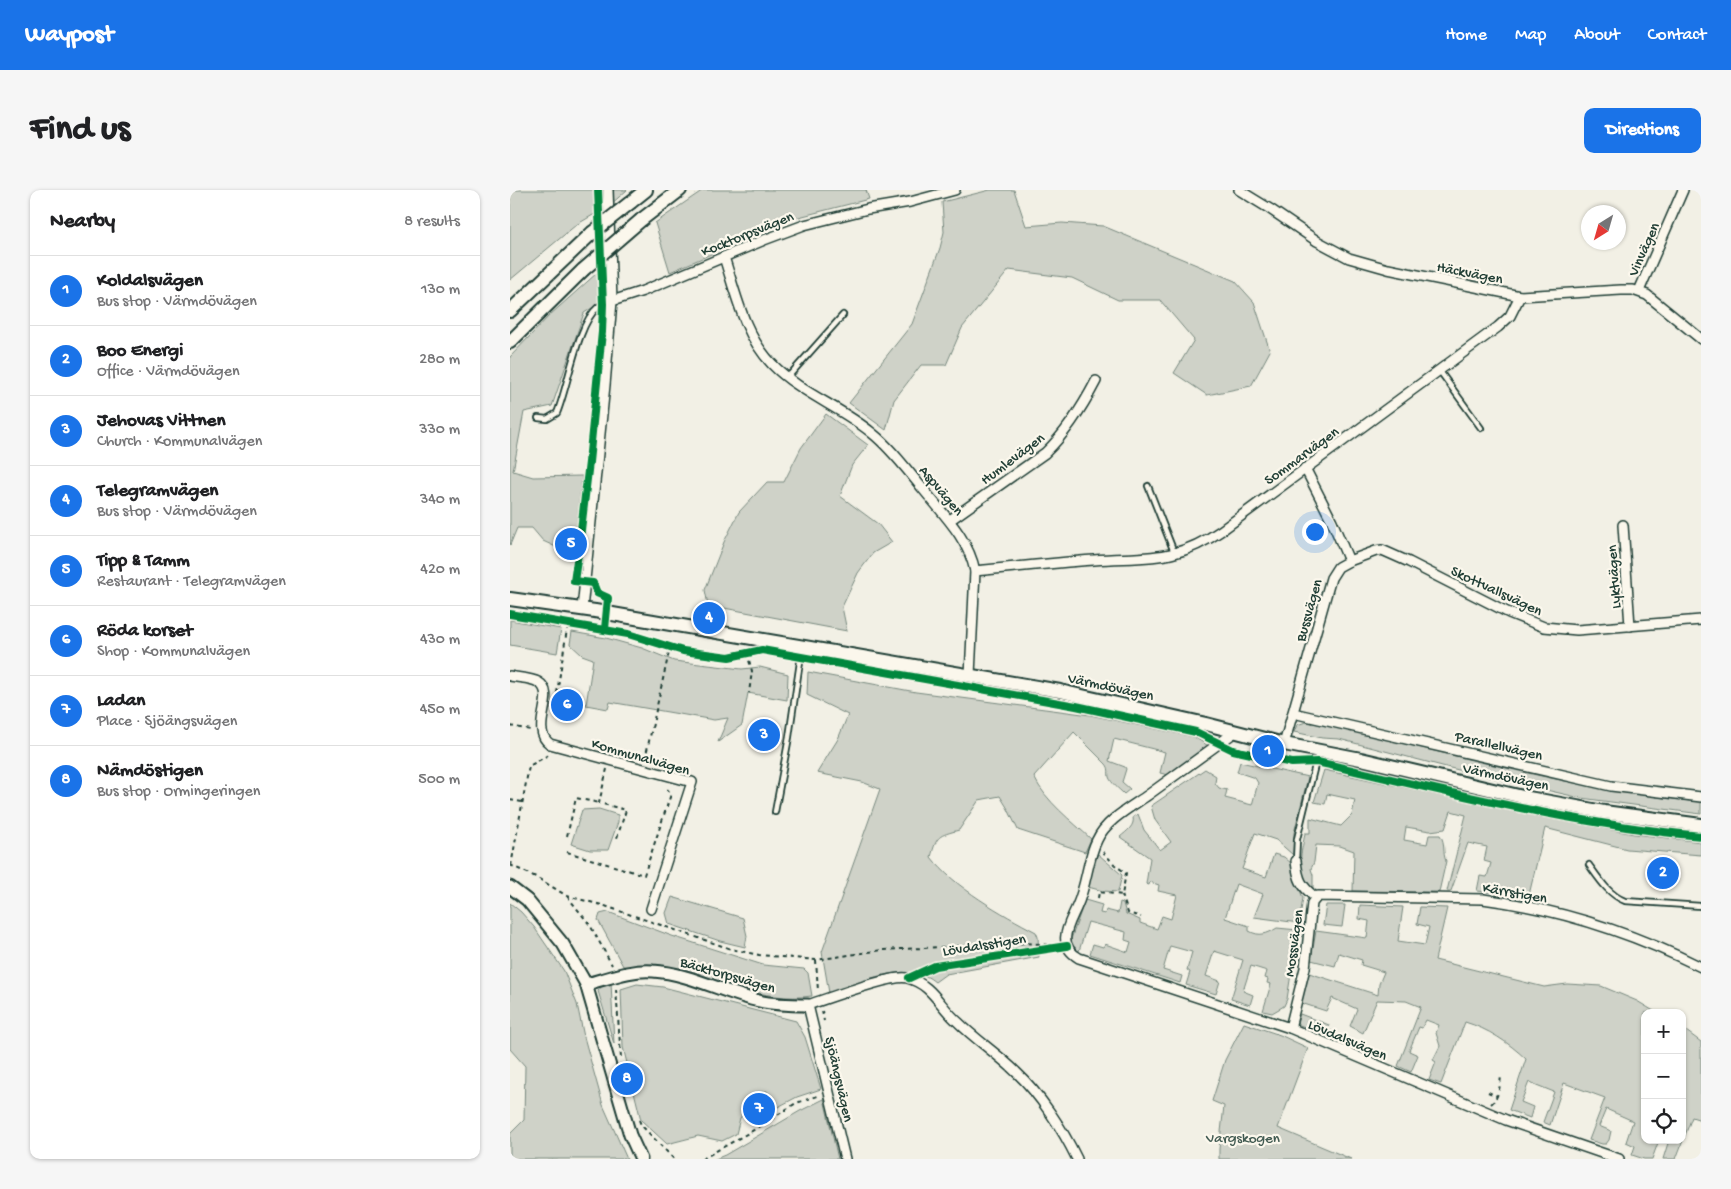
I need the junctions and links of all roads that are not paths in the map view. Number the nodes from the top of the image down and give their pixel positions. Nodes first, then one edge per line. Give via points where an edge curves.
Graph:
1 (608, 190) edge
2 (646, 190) edge
3 (680, 190) edge
4 (955, 190) edge
5 (1238, 190) edge
6 (1683, 190) edge
7 (567, 253) junction
8 (724, 257) junction
9 (1639, 291) junction
10 (1520, 296) junction
11 (510, 300) edge
12 (612, 301) junction
13 (510, 311) edge
14 (843, 315) dead end
15 (1701, 339) edge
16 (510, 342) edge
17 (1439, 370) junction
18 (788, 377) junction
19 (1096, 382) dead end
20 (538, 418) dead end
21 (1481, 428) dead end
22 (1305, 468) junction
23 (1148, 486) dead end
24 (950, 520) junction
25 (1623, 525) dead end
26 (1174, 554) junction
27 (1349, 561) junction
28 (975, 571) junction
29 (510, 599) edge
30 (582, 609) junction
31 (1701, 620) edge
32 (1630, 626) junction
33 (802, 647) junction
34 (970, 675) junction
35 (510, 676) edge
36 (1293, 713) junction
37 (1235, 732) junction
38 (1284, 744) junction
39 (1319, 752) junction
40 (1701, 797) edge
41 (775, 812) dead end
42 (1701, 825) edge
43 (1296, 861) joint
44 (1590, 865) dead end
45 (510, 887) edge
46 (1316, 898) junction
47 (1701, 906) edge
48 (651, 909) dead end
49 (1701, 967) edge
50 (586, 984) junction
51 (808, 1005) junction
52 (1290, 1028) junction
53 (641, 1159) edge
54 (845, 1159) edge
55 (1077, 1159) edge
56 (1619, 1159) edge

1 - 12 street
2 - 7 main road, bridge
3 - 16 main road, bridge via 583,270
4 - 8 street, Kocktorpsvägen via 804,225
5 - 10 street, Häckvägen via 1349,258
6 - 9 street, Vinvägen
7 - 11 main road
7 - 13 main road
8 - 12 street, Kocktorpsvägen
8 - 18 street, Aspvägen via 747,327 772,364
9 - 10 street, Häckvägen
9 - 15 street
10 - 17 street, Sommarvägen via 1505,321
12 - 20 lane via 598,307 590,316 557,412 547,418
12 - 30 street
14 - 18 lane
17 - 21 lane
17 - 22 street, Sommarvägen
18 - 24 street, Aspvägen via 872,432
19 - 24 street, Humlevägen via 1069,426 1045,453
22 - 26 street, Sommarvägen via 1209,539
22 - 27 street
23 - 26 lane
24 - 28 street, Aspvägen via 966,545
25 - 32 street, Lyktvägen
26 - 28 street, Sommarvägen
27 - 32 street, Skottvallsvägen via 1382,550 1544,627 1577,630
27 - 36 street, Bussvägen via 1331,578
28 - 34 street, Aspvägen
29 - 30 main road, Värmdövägen
30 - 33 main road, Värmdövägen
31 - 32 street, Skottvallsvägen
33 - 34 main road, Värmdövägen
33 - 41 lane
34 - 37 main road, Värmdövägen via 1060,691
35 - 48 street, Kommunalvägen via 537,681 544,689 541,731 550,744 692,782
36 - 38 street, Bussvägen
36 - 40 street, Parallellvägen via 1611,786
37 - 38 main road, Värmdövägen
37 - 52 street, Lövdalsvägen via 1103,830 1094,846 1078,904 1066,932 1067,946 1080,958
38 - 39 main road, Värmdövägen
39 - 42 main road, Värmdövägen via 1559,804
39 - 43 lane, Mossvägen via 1297,839
43 - 46 street, Mossvägen via 1301,885
44 - 47 lane via 1607,889 1625,901
45 - 50 street via 527,900 559,938
46 - 49 street, Kärrstigen via 1510,902 1641,939
46 - 52 street, Mossvägen via 1312,903 1305,968
50 - 51 street, Bäcktorpsvägen via 638,971 652,971 679,976 758,1001
50 - 53 street via 630,1135
51 - 54 street, Sjöängsvägen
51 - 55 street, Bäcktorpsvägen via 898,977 906,977 925,986 957,1022 1015,1070 1036,1092
52 - 56 street, Lövdalsvägen via 1542,1134

